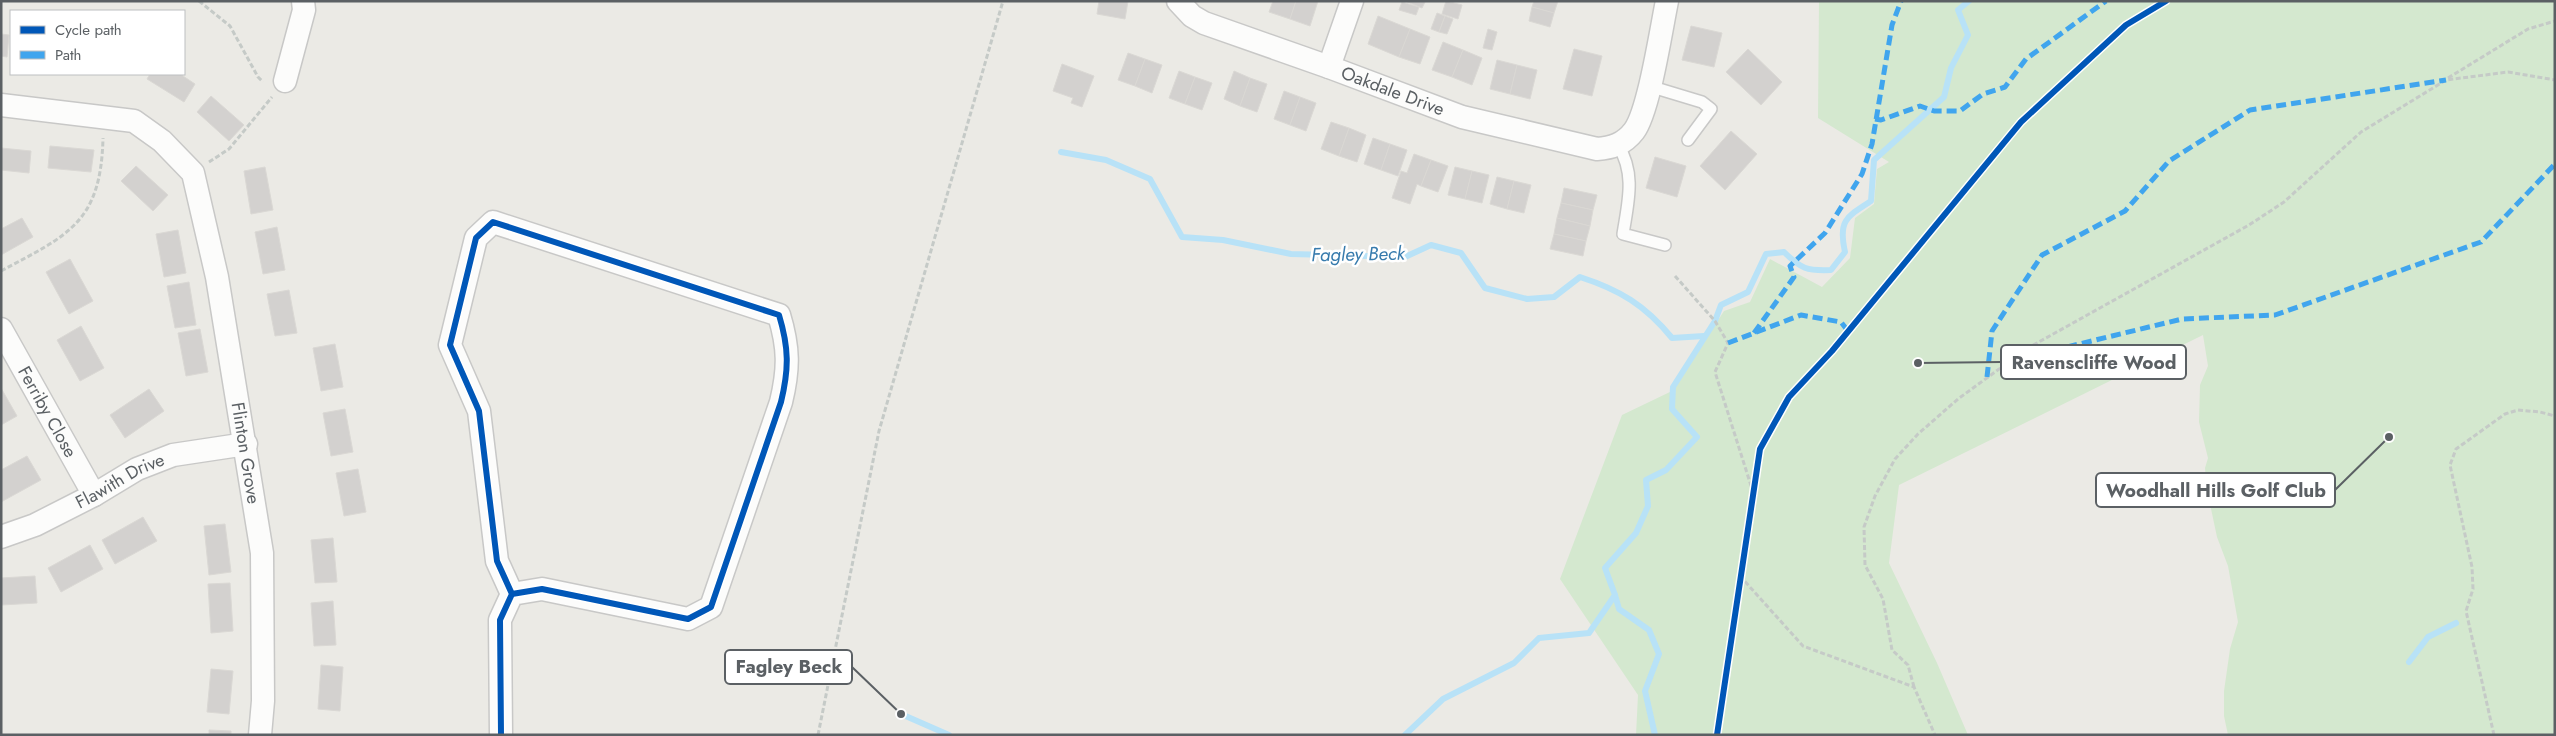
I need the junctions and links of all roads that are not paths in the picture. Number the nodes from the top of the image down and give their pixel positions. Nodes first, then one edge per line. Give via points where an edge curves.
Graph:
1 (303, 1) edge
2 (1178, 1) edge
3 (1352, 1) edge
4 (1667, 1) edge
5 (1329, 66) junction
6 (1649, 86) junction
7 (280, 87) road end
8 (1, 105) edge
9 (1688, 140) dead end
10 (1618, 145) junction
11 (1665, 244) dead end
12 (1, 329) edge
13 (246, 444) junction
14 (94, 495) junction
15 (1, 537) edge
16 (512, 594) junction
17 (260, 735) edge
18 (501, 735) edge

1 - 7 street via 304,10
2 - 5 street, Oakdale Drive via 1204,23
3 - 5 street
4 - 6 street
5 - 10 street, Oakdale Drive via 1462,117 1597,149
6 - 9 lane via 1702,102 1711,109
6 - 10 street via 1637,126
8 - 13 street, Flinton Grove via 134,121 162,141 193,173 218,277
10 - 11 lane via 1630,177 1622,234
12 - 14 street, Ferriby Close
13 - 14 street, Flawith Drive via 173,455 137,469
13 - 17 street, Flinton Grove via 262,553 263,701
14 - 15 street, Flawith Drive
16 - 16 street via 542,589 688,619 711,607 781,402 788,372 785,333 779,315 493,222 476,238 450,345 479,411 497,561
16 - 18 street via 500,620

